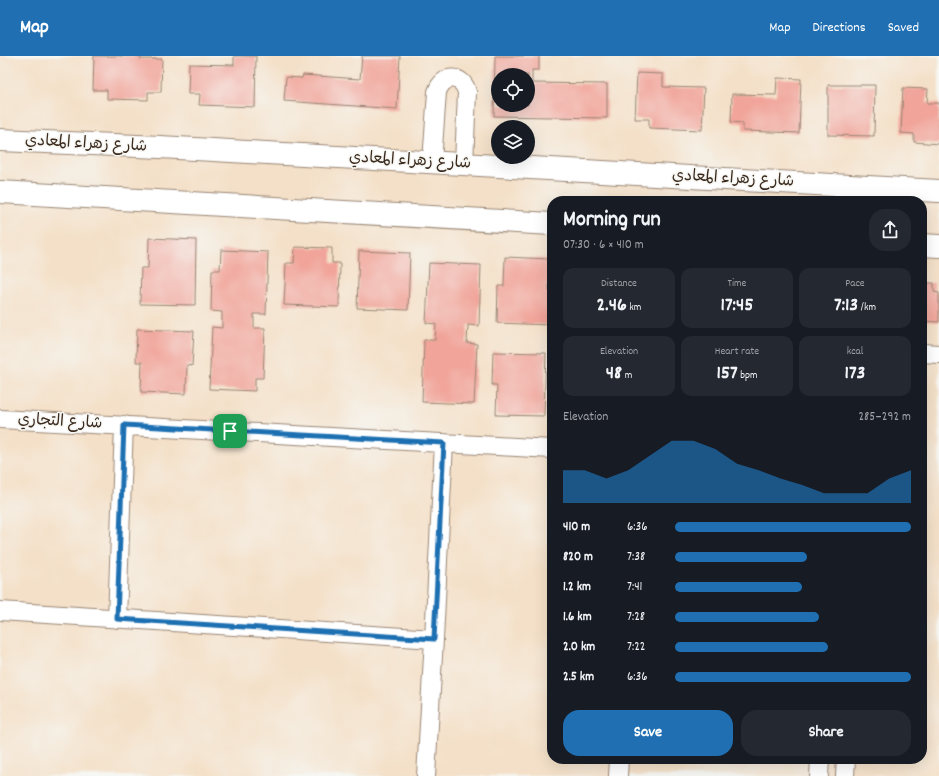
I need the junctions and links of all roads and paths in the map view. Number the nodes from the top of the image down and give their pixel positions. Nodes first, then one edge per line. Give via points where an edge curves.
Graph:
1 (4, 143) edge
2 (432, 162) junction
3 (464, 164) junction
4 (939, 191) edge
5 (0, 192) edge
6 (547, 224) edge
7 (927, 245) edge
8 (939, 246) edge
9 (927, 353) edge
10 (939, 354) edge
11 (0, 419) edge
12 (124, 425) junction
13 (444, 443) junction
14 (547, 449) edge
15 (0, 611) edge
16 (117, 619) junction
17 (434, 639) junction
18 (619, 764) edge
19 (820, 764) edge
20 (846, 764) edge
21 (426, 776) edge
22 (618, 776) edge
23 (819, 776) edge
24 (845, 776) edge

1 - 2 main road, شارع زهراء المعادي via 168,147
2 - 3 main road, شارع زهراء المعادي
2 - 3 street via 437,92 443,82 454,79 463,83 467,92
3 - 4 main road, شارع زهراء المعادي
5 - 6 main road
7 - 8 main road
9 - 10 street
11 - 12 street, شارع التجاري
12 - 13 street, شارع التجاري
12 - 16 street
13 - 14 street, شارع التجاري
13 - 17 street
15 - 16 street
16 - 17 street
17 - 21 street
18 - 22 street
19 - 23 street
20 - 24 street

